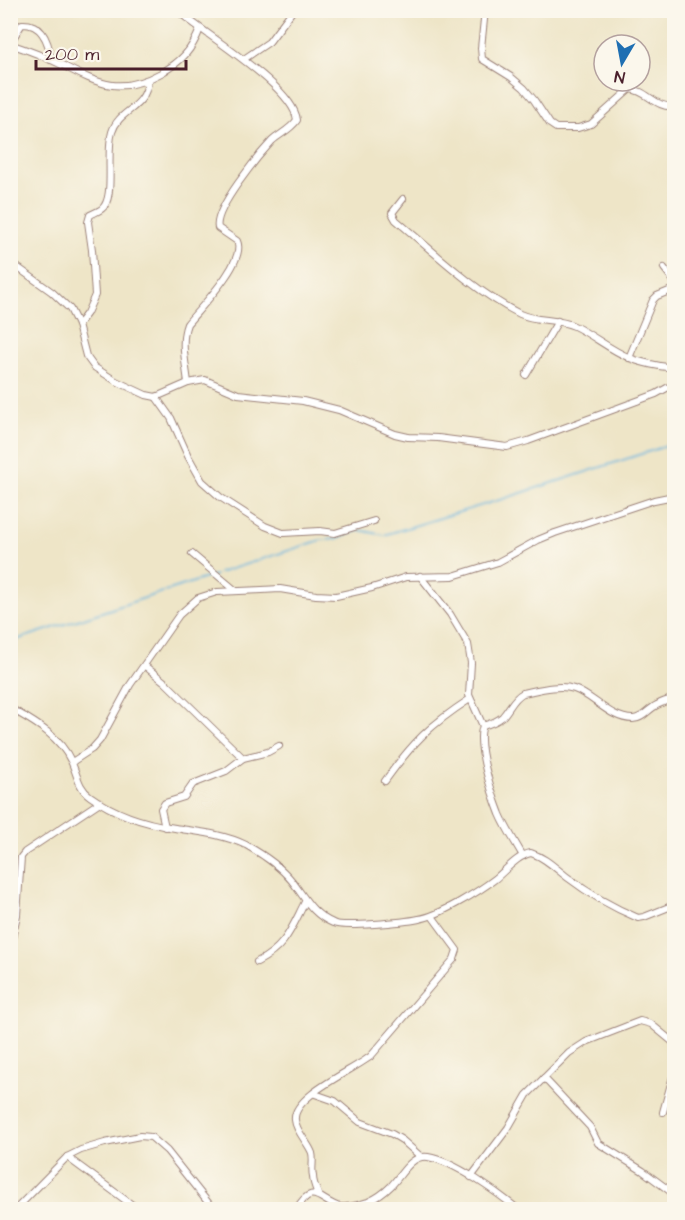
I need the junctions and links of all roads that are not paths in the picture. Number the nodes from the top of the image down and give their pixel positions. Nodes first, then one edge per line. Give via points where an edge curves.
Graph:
1 (177, 10) edge
2 (293, 10) edge
3 (483, 11) edge
4 (200, 29) junction
5 (10, 43) edge
6 (244, 59) junction
7 (51, 60) junction
8 (148, 81) junction
9 (675, 106) edge
10 (403, 199) dead end
11 (10, 262) edge
12 (664, 268) dead end
13 (675, 281) edge
14 (675, 289) edge
15 (558, 321) junction
16 (78, 325) junction
17 (629, 358) junction
18 (675, 368) edge
19 (526, 375) dead end
20 (188, 383) junction
21 (675, 384) edge
22 (156, 397) junction
23 (675, 496) edge
24 (374, 521) dead end
25 (192, 554) dead end
26 (420, 576) junction
27 (235, 590) junction
28 (145, 666) junction
29 (470, 699) junction
30 (675, 699) edge
31 (10, 708) edge
32 (483, 726) junction
33 (279, 746) dead end
34 (243, 758) junction
35 (72, 762) junction
36 (385, 781) dead end
37 (100, 802) junction
38 (165, 827) junction
39 (523, 856) junction
40 (305, 902) junction
41 (675, 905) edge
42 (432, 916) junction
43 (10, 948) edge
44 (257, 962) dead end
45 (675, 1043) edge
46 (675, 1073) edge
47 (544, 1078) junction
48 (315, 1094) junction
49 (663, 1112) dead end
50 (420, 1156) junction
51 (67, 1157) junction
52 (471, 1177) junction
53 (318, 1194) junction
54 (675, 1194) edge
55 (340, 1208) edge
56 (15, 1209) edge
57 (139, 1209) edge
58 (214, 1209) edge
59 (296, 1209) edge
60 (519, 1209) edge

1 - 4 street
2 - 6 street via 269,42
3 - 9 street via 482,59 524,88 556,128 591,124 630,89 663,106
4 - 6 street
4 - 8 street via 182,59
5 - 7 street
5 - 7 street via 22,24 30,24 46,36
6 - 20 street via 281,94 297,120 267,147 239,182 217,222 218,228 237,242 239,250 230,270 187,324 184,342
7 - 8 street via 100,84 120,86
8 - 16 street via 142,99 112,130 107,200 101,210 90,215 88,222 95,295
10 - 15 street via 392,213 396,220 471,283 521,314
11 - 16 street via 63,302
12 - 13 street
14 - 17 street via 653,300
15 - 17 street
15 - 19 street
16 - 22 street via 86,356 94,367 116,381
17 - 18 street
20 - 21 street via 205,380 238,394 328,407 408,437 507,447 650,397
20 - 22 street
22 - 24 street via 171,418 202,481 257,522 283,532 335,533
23 - 26 street via 546,537 487,566 453,576
25 - 27 street
26 - 27 street via 336,596 280,589
26 - 29 street via 468,644
27 - 28 street via 207,594 186,608
28 - 34 street
28 - 35 street via 122,698 100,740
29 - 32 street
29 - 36 street via 428,729
30 - 32 street via 635,719 606,709 575,689 560,687 523,693 497,721
31 - 35 street via 44,728
32 - 39 street via 481,737 491,786 500,814
33 - 34 street
34 - 38 street via 226,771 193,784 184,797 165,803 161,809
35 - 37 street via 83,790
37 - 38 street
37 - 43 street via 21,857
38 - 40 street via 211,833 245,845 287,876
39 - 41 street via 536,854 584,888 638,918
39 - 42 street via 485,886
40 - 42 street via 340,926
40 - 44 street via 285,941
42 - 48 street via 457,955 371,1056
45 - 47 street via 651,1024 640,1021 586,1042
46 - 49 street
47 - 52 street via 527,1095
47 - 54 street via 590,1127 598,1143
48 - 50 street via 335,1101 360,1122 402,1140
48 - 53 street via 300,1104 294,1119 311,1151
50 - 52 street via 443,1162
50 - 55 street via 376,1198
51 - 56 street
51 - 57 street
51 - 58 street via 127,1137 151,1137
52 - 60 street
53 - 55 street
53 - 59 street via 308,1196

